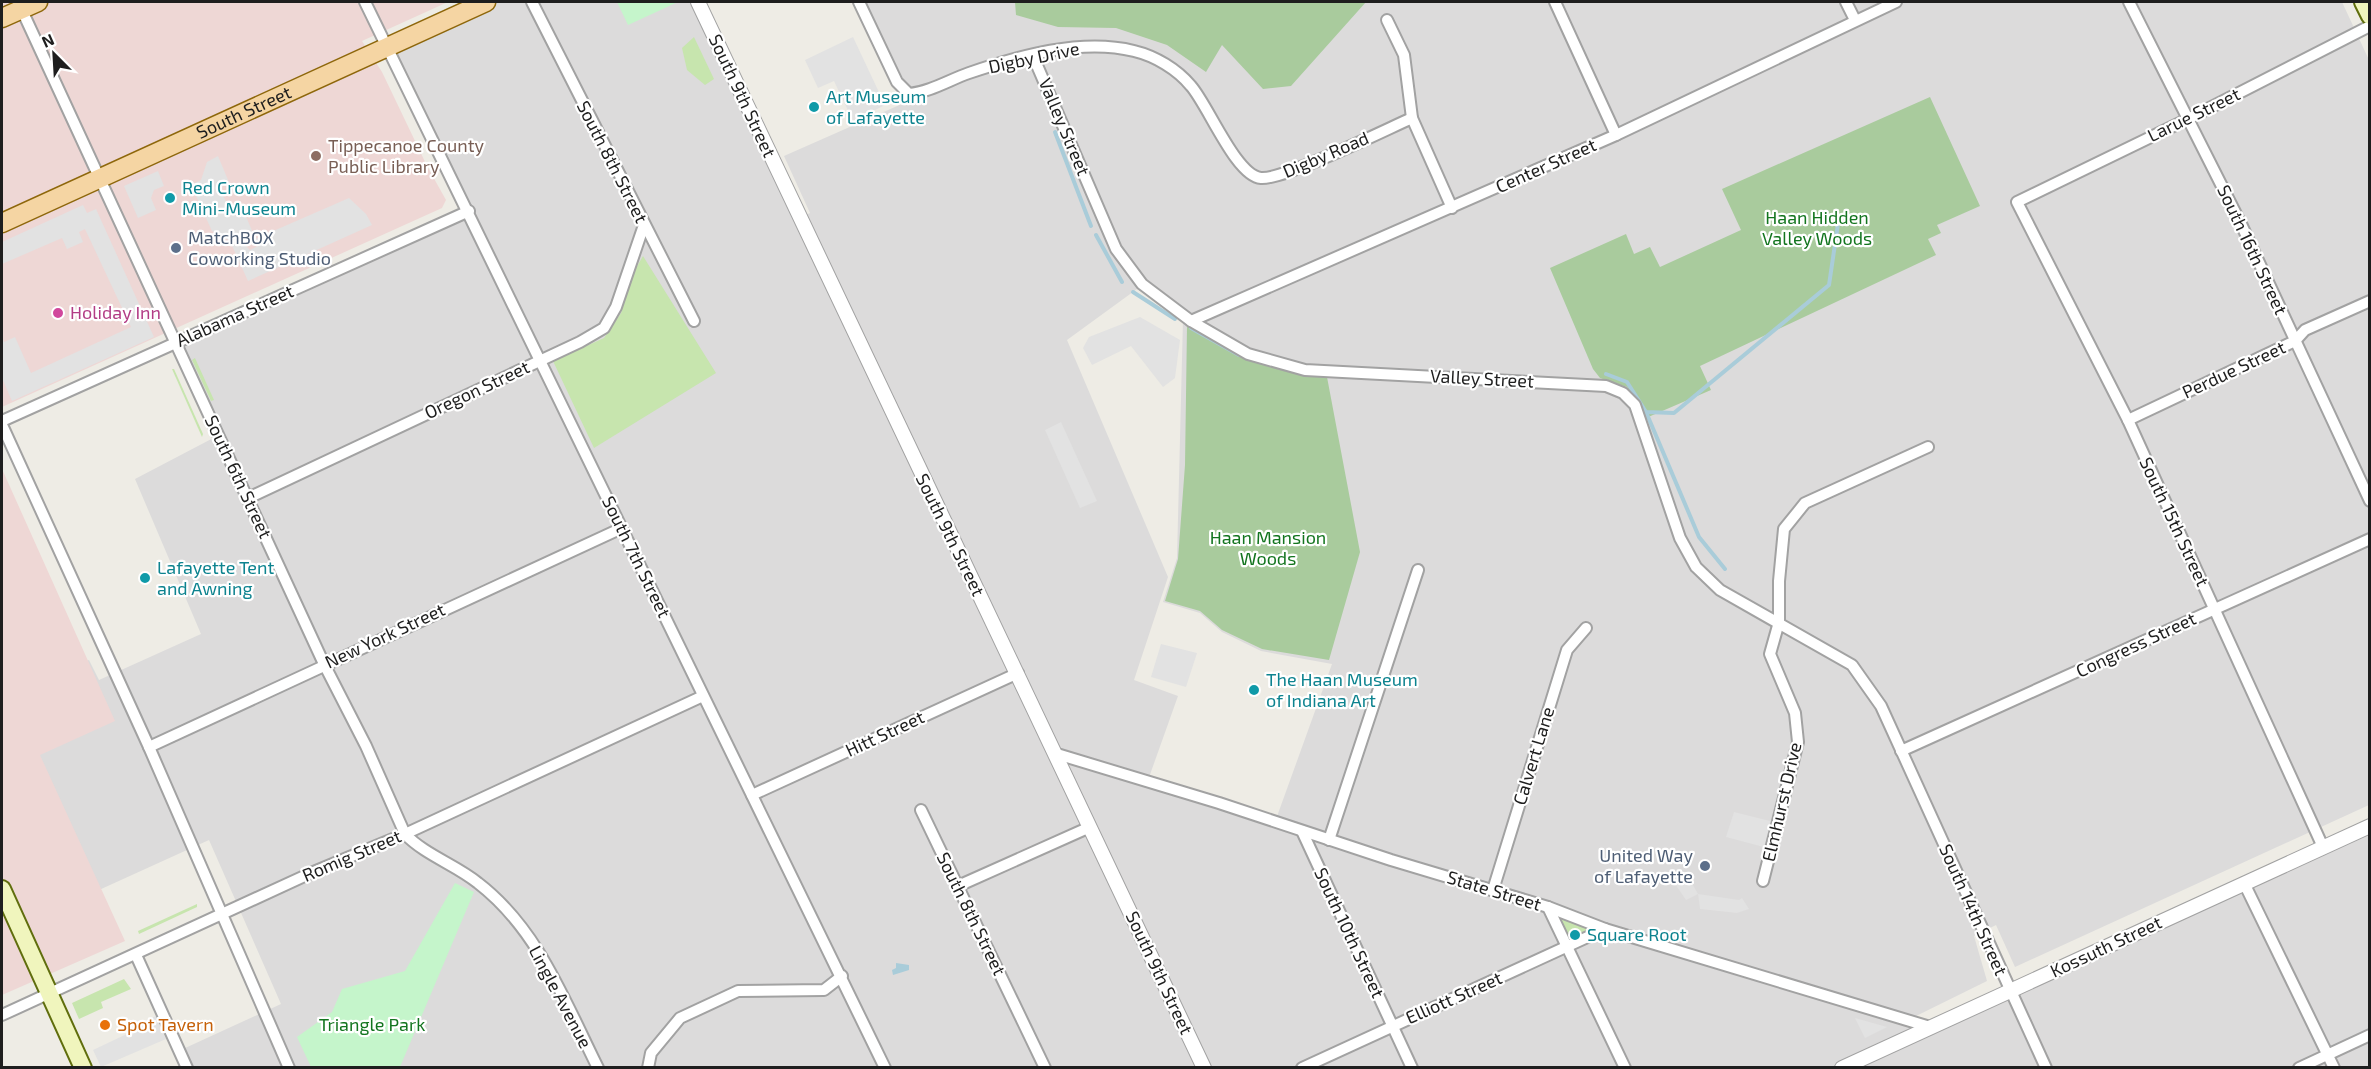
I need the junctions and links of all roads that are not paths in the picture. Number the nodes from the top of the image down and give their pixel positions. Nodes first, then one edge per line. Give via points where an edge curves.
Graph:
1 (39, 2) edge
2 (365, 2) edge
3 (486, 2) edge
4 (532, 2) edge
5 (698, 2) edge
6 (859, 2) edge
7 (1555, 2) edge
8 (1846, 2) edge
9 (1896, 2) edge
10 (2129, 2) edge
11 (2363, 2) edge
12 (20, 5) edge
13 (2370, 16) edge
14 (2, 18) edge
15 (1387, 20) dead end
16 (1854, 20) junction
17 (2370, 26) edge
18 (387, 46) junction
19 (1033, 56) junction
20 (1160, 61) joint
21 (1412, 118) junction
22 (2190, 118) junction
23 (1616, 135) junction
24 (101, 178) junction
25 (2017, 202) joint
26 (1452, 208) junction
27 (469, 211) junction
28 (2, 223) edge
29 (644, 225) junction
30 (2370, 301) edge
31 (694, 321) dead end
32 (1191, 321) junction
33 (2295, 341) junction
34 (176, 343) junction
35 (541, 360) junction
36 (2128, 420) junction
37 (2, 423) edge
38 (1928, 447) dead end
39 (248, 498) junction
40 (2370, 501) edge
41 (622, 528) junction
42 (2370, 538) edge
43 (1418, 570) dead end
44 (2214, 610) junction
45 (1779, 622) junction
46 (1586, 628) dead end
47 (324, 664) junction
48 (1018, 673) junction
49 (703, 696) junction
50 (149, 747) junction
51 (1901, 751) junction
52 (1057, 754) junction
53 (752, 795) junction
54 (921, 810) dead end
55 (2370, 826) edge
56 (1090, 827) junction
57 (1302, 831) junction
58 (408, 836) junction
59 (1329, 840) junction
60 (2323, 847) junction
61 (1763, 881) dead end
62 (2244, 883) junction
63 (958, 886) junction
64 (2, 889) edge
65 (1493, 891) junction
66 (1548, 907) junction
67 (221, 914) junction
68 (1605, 929) junction
69 (1568, 945) junction
70 (136, 955) junction
71 (842, 976) junction
72 (2009, 991) junction
73 (50, 993) junction
74 (2, 1015) edge
75 (1392, 1026) junction
76 (1930, 1027) junction
77 (2370, 1035) edge
78 (2328, 1055) junction
79 (83, 1068) edge
80 (187, 1068) edge
81 (289, 1068) edge
82 (598, 1068) edge
83 (648, 1068) edge
84 (885, 1068) edge
85 (1045, 1068) edge
86 (1204, 1068) edge
87 (1302, 1068) edge
88 (1412, 1068) edge
89 (1625, 1068) edge
90 (1842, 1068) edge
91 (2046, 1068) edge
92 (2299, 1068) edge
93 (2334, 1068) edge

1 - 12 main road
2 - 18 street, South 7th Street
3 - 18 main road, South Street
4 - 29 street, South 8th Street
5 - 48 street, South 9th Street
6 - 19 street, Digby Drive via 897,82 909,94
7 - 23 street
8 - 16 street
9 - 16 street, Center Street
10 - 22 street, South 16th Street
11 - 13 main road
12 - 14 main road
12 - 24 street, South 6th Street
15 - 21 street via 1404,55
16 - 23 street, Center Street
17 - 22 street, Larue Street
18 - 24 main road, South Street
18 - 27 street, South 7th Street
19 - 20 street, Digby Drive via 1083,46 1135,51
19 - 32 street, Valley Street via 1116,249 1142,284
20 - 21 street, Digby Road via 1202,98 1240,164 1259,178 1275,176
21 - 26 street
22 - 25 street, Larue Street
22 - 33 street, South 16th Street
23 - 26 street, Center Street
24 - 28 main road, South Street
24 - 34 street, South 6th Street
25 - 36 street, South 15th Street
26 - 32 street, Center Street
27 - 34 street, Alabama Street
27 - 35 street, South 7th Street
29 - 31 street, South 8th Street
29 - 35 street, Oregon Street via 604,328
30 - 33 street, Perdue Street via 2305,330
32 - 45 street, Valley Street via 1248,354 1305,370 1606,386 1623,393 1635,405 1680,538 1696,567 1720,590
33 - 36 street, Perdue Street
33 - 40 street, South 16th Street
34 - 37 street, Alabama Street
34 - 39 street, South 6th Street
35 - 39 street, Oregon Street
35 - 41 street, South 7th Street
36 - 44 street, South 15th Street
37 - 50 street
38 - 45 street, Elmhurst Drive via 1805,503 1784,529
39 - 47 street, South 6th Street
41 - 47 street, New York Street
41 - 49 street, South 7th Street
42 - 44 street, Congress Street
43 - 59 street
44 - 51 street, Congress Street
44 - 60 street, South 15th Street
45 - 51 street, Valley Street via 1852,665 1881,706
45 - 61 street, Elmhurst Drive via 1770,654 1795,713 1798,742
46 - 65 street, Calvert Lane via 1567,650
47 - 50 street, New York Street
47 - 58 street, South 6th Street
48 - 52 street, South 9th Street
48 - 53 street, Hitt Street
49 - 53 street, South 7th Street
49 - 58 street, Romig Street
50 - 67 street
51 - 72 street, South 14th Street
52 - 56 street, South 9th Street
52 - 57 street, State Street
53 - 71 street, South 7th Street
54 - 63 street, South 8th Street
55 - 60 street, Kossuth Street
56 - 63 street
56 - 86 street, South 9th Street
57 - 59 street, State Street
57 - 75 street, South 10th Street
58 - 67 street, Romig Street
58 - 82 street, Lingle Avenue via 478,882 510,911 546,962
59 - 65 street, State Street
60 - 62 street, Kossuth Street
62 - 72 street, Kossuth Street
62 - 78 street
63 - 85 street, South 8th Street
64 - 73 main road
65 - 66 street, State Street
66 - 68 street, State Street
66 - 69 street
67 - 70 street, Romig Street
67 - 81 street
68 - 69 street, Elliott Street
68 - 76 street, State Street
69 - 75 street, Elliott Street
69 - 89 street
70 - 73 street, Romig Street
70 - 80 street
71 - 83 street via 824,990 738,991 680,1018 651,1053
71 - 84 street, South 7th Street
72 - 76 street, Kossuth Street
72 - 91 street, South 14th Street
73 - 74 street, Romig Street
73 - 79 main road
75 - 87 street, Elliott Street
75 - 88 street, South 10th Street
76 - 90 street, Kossuth Street
77 - 78 street
78 - 92 street
78 - 93 street

